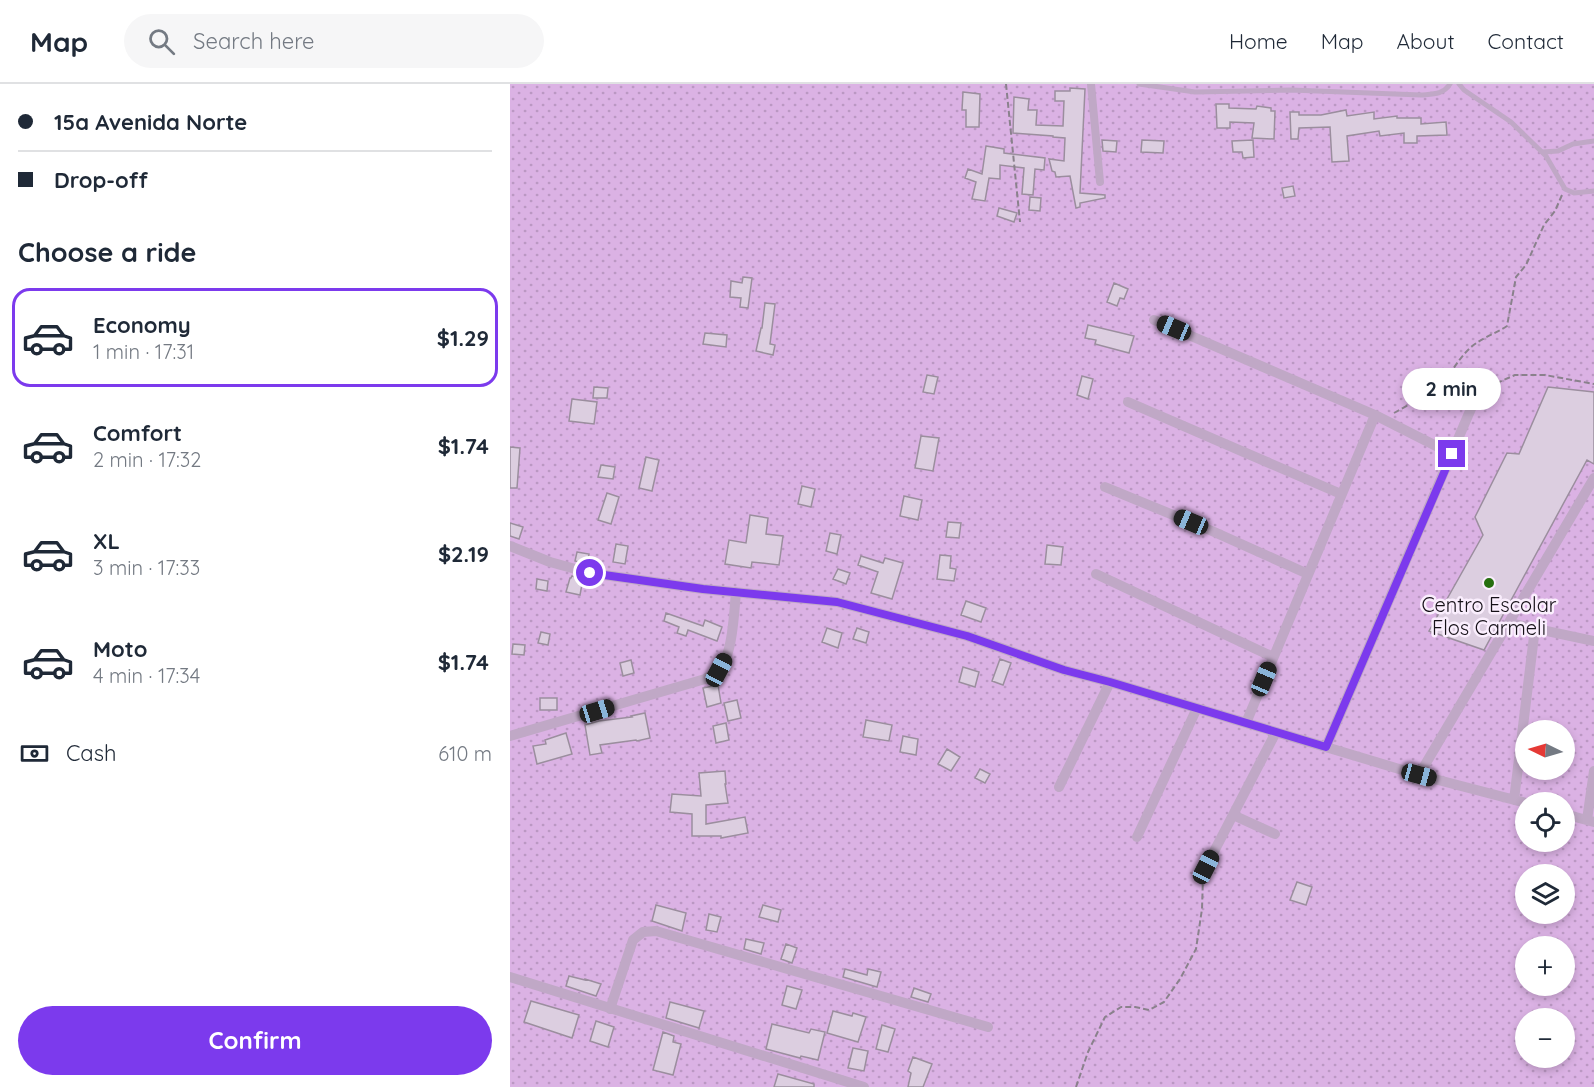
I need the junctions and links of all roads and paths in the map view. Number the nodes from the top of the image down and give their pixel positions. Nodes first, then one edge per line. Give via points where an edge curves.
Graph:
1 (1006, 84) edge
2 (1090, 84) edge
3 (1139, 84) edge
4 (1450, 84) edge
5 (1459, 84) edge
6 (1594, 141) edge
7 (1542, 152) junction
8 (1100, 182) dead end
9 (1565, 189) junction
10 (1594, 192) edge
11 (1020, 222) dead end
12 (1154, 320) dead end
13 (1479, 390) dead end
14 (1432, 396) dead end
15 (1128, 402) dead end
16 (1374, 415) junction
17 (1452, 454) junction
18 (1594, 478) edge
19 (1105, 487) dead end
20 (1341, 494) junction
21 (510, 546) edge
22 (1096, 574) dead end
23 (1308, 574) junction
24 (736, 592) junction
25 (1509, 623) junction
26 (1535, 628) junction
27 (1594, 641) edge
28 (1274, 657) junction
29 (1110, 682) junction
30 (1197, 708) junction
31 (1246, 723) junction
32 (1276, 732) junction
33 (510, 736) edge
34 (1326, 747) junction
35 (1594, 771) edge
36 (1419, 775) junction
37 (1059, 787) dead end
38 (1514, 800) joint
39 (1233, 815) junction
40 (1575, 817) edge
41 (1590, 821) edge
42 (1275, 834) dead end
43 (1137, 837) dead end
44 (1206, 867) joint
45 (510, 977) edge
46 (610, 1008) junction
47 (988, 1027) dead end
48 (864, 1087) edge
49 (1076, 1087) edge

1 - 11 path
2 - 8 street
3 - 4 lane via 1195,92 1291,90 1421,95 1439,94
5 - 7 lane via 1511,122
6 - 7 lane
7 - 9 lane
9 - 10 lane via 1574,193
9 - 14 path via 1516,277 1507,326 1470,348
12 - 16 street
13 - 17 street
15 - 20 street
16 - 17 street
16 - 20 street
17 - 34 street
18 - 25 street
19 - 23 street
20 - 23 street
21 - 24 street via 590,573
22 - 28 street
23 - 28 street
24 - 29 street via 837,602 967,636
24 - 33 street via 727,655 719,670 705,679
25 - 26 street
25 - 36 street
26 - 27 street
26 - 38 street
28 - 31 street
29 - 30 street
29 - 37 street
30 - 31 street
30 - 43 street
31 - 32 street
32 - 34 street
32 - 39 street
34 - 36 street
35 - 41 street
36 - 38 street
39 - 42 street
39 - 44 street
40 - 41 street
44 - 49 path via 1196,949 1180,979 1164,1002 1149,1010 1121,1006 1105,1017
45 - 46 street
46 - 47 street via 633,940 643,932 656,931
46 - 48 street

